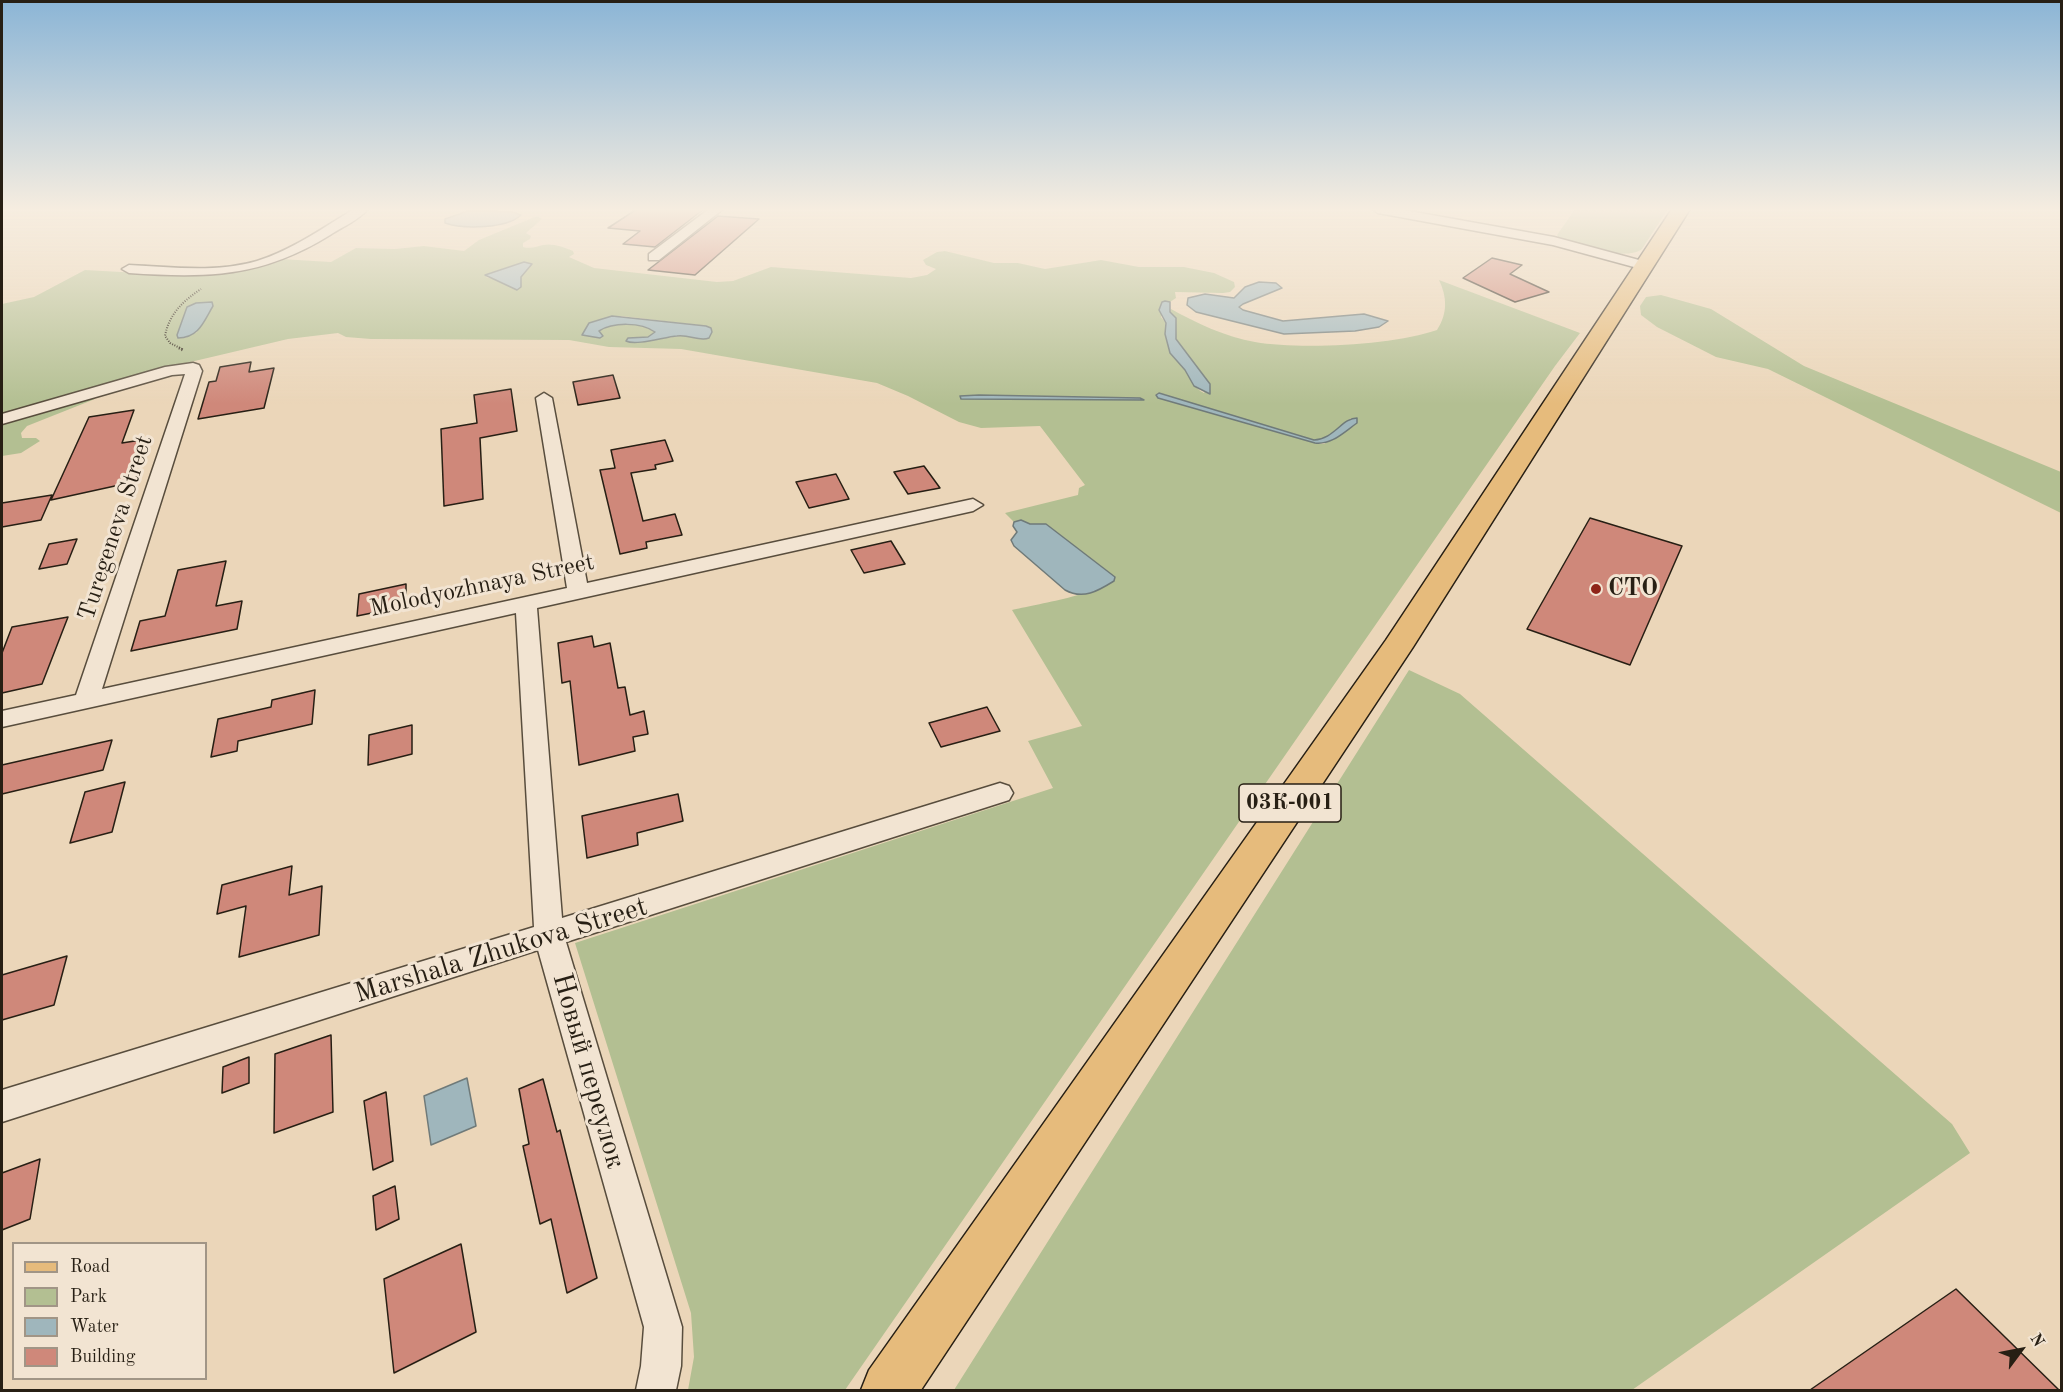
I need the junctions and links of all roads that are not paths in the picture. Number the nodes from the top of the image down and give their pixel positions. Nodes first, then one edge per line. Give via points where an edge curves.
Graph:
1 (1640, 274) edge
2 (544, 398) dead end
3 (2, 419) edge
4 (973, 505) dead end
5 (578, 592) junction
6 (526, 604) junction
7 (86, 700) junction
8 (2, 719) edge
9 (1000, 793) dead end
10 (549, 936) junction
11 (2, 1106) edge
12 (656, 1390) edge
13 (889, 1390) edge

1 - 13 main road, 03К-001 via 1397,647
2 - 5 street
3 - 7 street, Turegeneva Street via 171,370 193,369
4 - 5 street, Molodyozhnaya Street
5 - 6 street, Molodyozhnaya Street
6 - 7 street, Molodyozhnaya Street
6 - 10 street, Новый переулок
7 - 8 street, Molodyozhnaya Street
9 - 10 street, Marshala Zhukova Street
10 - 11 street, Marshala Zhukova Street
10 - 12 street, Новый переулок via 663,1327

